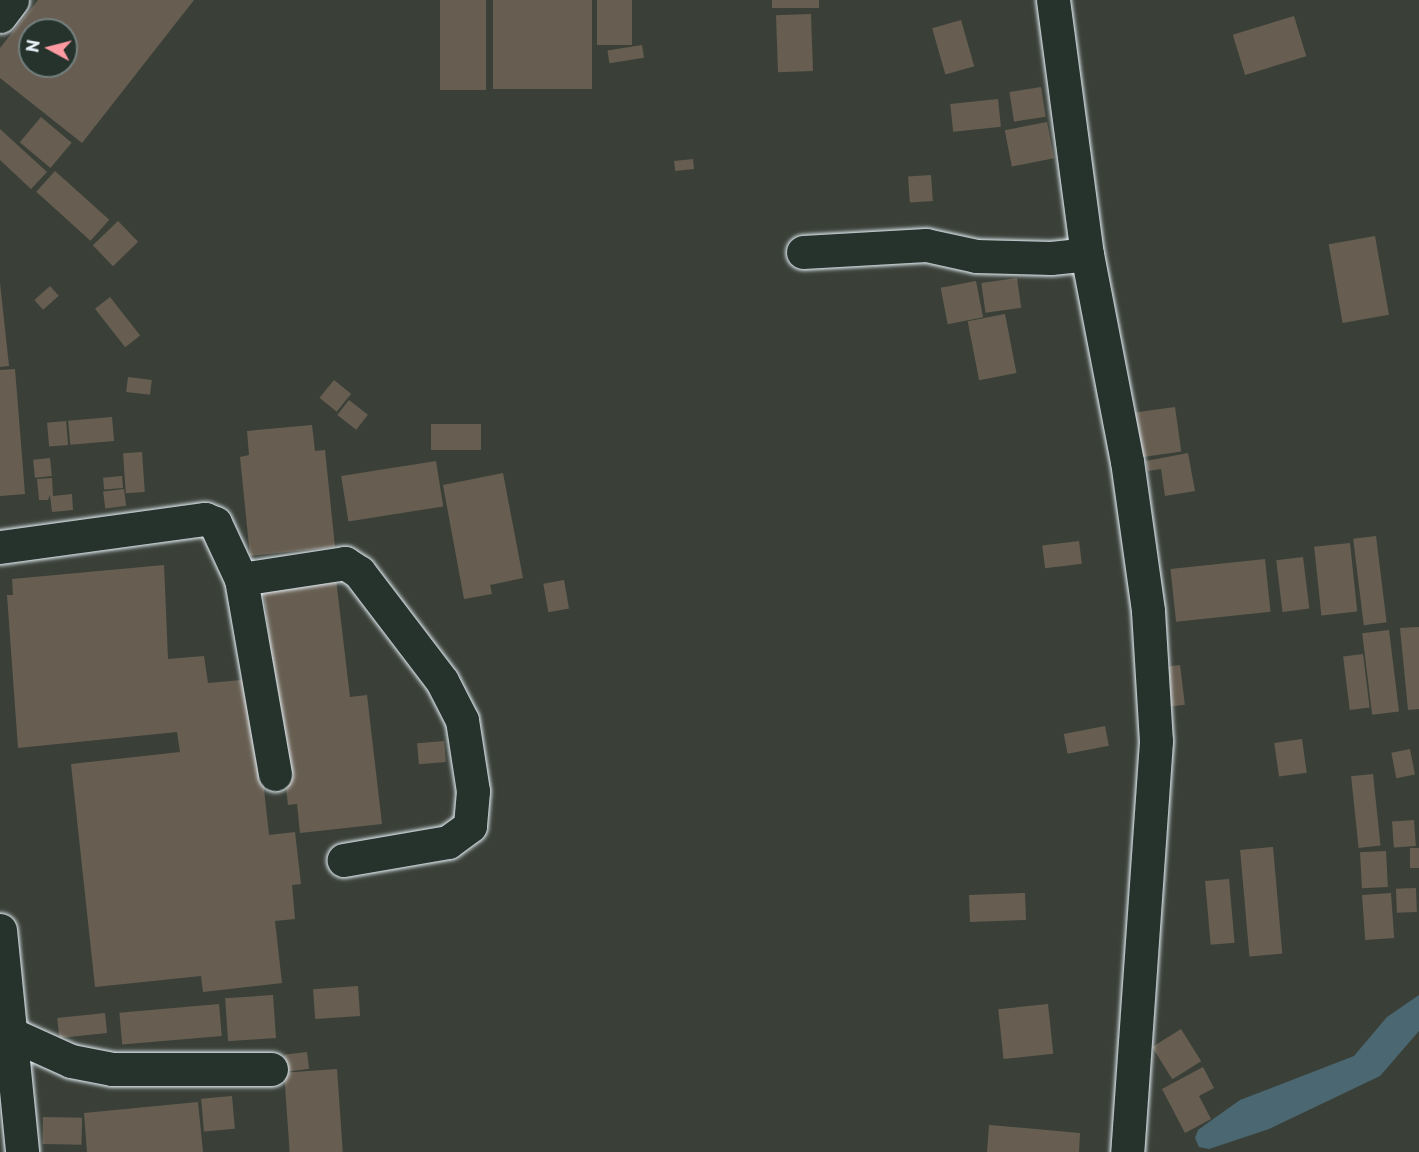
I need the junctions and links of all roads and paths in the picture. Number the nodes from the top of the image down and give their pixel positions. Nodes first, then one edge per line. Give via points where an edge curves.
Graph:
1 (12, 0) edge
2 (1053, 0) edge
3 (0, 16) edge
4 (803, 252) dead end
5 (1087, 254) junction
6 (0, 547) edge
7 (241, 579) junction
8 (275, 774) dead end
9 (344, 860) dead end
10 (0, 930) edge
11 (9, 1033) junction
12 (271, 1069) dead end
13 (22, 1152) edge
14 (1127, 1152) edge

1 - 3 street
2 - 5 street
4 - 5 street via 926,244 976,256 1051,258
5 - 14 street via 1129,472 1148,611 1156,741
6 - 7 street via 205,519 215,523
7 - 8 street
7 - 9 street via 345,563 359,572 442,681 462,720 473,791 470,826 448,842
10 - 11 street
11 - 12 street via 71,1061 112,1069
11 - 13 street

